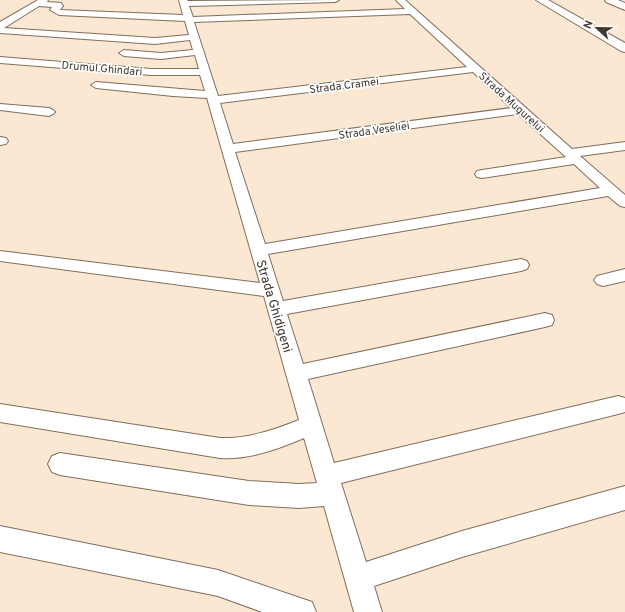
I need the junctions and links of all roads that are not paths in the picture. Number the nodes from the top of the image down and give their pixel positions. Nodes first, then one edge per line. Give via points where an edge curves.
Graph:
1 (335, 0) edge
2 (400, 0) edge
3 (541, 0) edge
4 (610, 0) edge
5 (41, 2) edge
6 (625, 7) edge
7 (186, 10) edge
8 (412, 11) junction
9 (2, 23) edge
10 (0, 30) edge
11 (197, 45) junction
12 (625, 48) edge
13 (124, 53) dead end
14 (0, 60) edge
15 (475, 69) junction
16 (205, 72) junction
17 (96, 85) dead end
18 (213, 98) junction
19 (0, 107) edge
20 (520, 110) junction
21 (48, 112) dead end
22 (625, 146) edge
23 (228, 149) junction
24 (572, 156) junction
25 (482, 174) dead end
26 (611, 191) junction
27 (625, 203) edge
28 (466, 224) dead end
29 (260, 253) junction
30 (0, 256) edge
31 (521, 265) dead end
32 (625, 276) edge
33 (603, 280) dead end
34 (271, 291) junction
35 (277, 309) junction
36 (545, 320) dead end
37 (296, 374) junction
38 (618, 405) dead end
39 (0, 413) edge
40 (311, 425) junction
41 (60, 464) dead end
42 (329, 485) junction
43 (625, 498) edge
44 (0, 539) edge
45 (357, 578) junction
46 (302, 612) edge
47 (368, 612) edge

1 - 7 street
2 - 8 street, Strada Mugurelui
3 - 12 street
4 - 6 street
5 - 7 street via 58,5 54,10 59,12 162,18
5 - 9 street
7 - 8 street via 336,15
7 - 11 street, Strada Ghidigeni
8 - 15 street, Strada Mugurelui
10 - 11 street
11 - 13 street via 162,56
11 - 16 street, Strada Ghidigeni
14 - 16 street, Drumul Ghindari via 151,72
15 - 18 street, Strada Cramei
15 - 20 street, Strada Mugurelui
16 - 18 street, Strada Ghidigeni
17 - 18 street, Strada Cramei
18 - 23 street, Strada Ghidigeni
19 - 21 street
20 - 23 street, Strada Veseliei
20 - 24 street, Strada Mugurelui
22 - 24 street
23 - 29 street, Strada Ghidigeni
24 - 25 street
24 - 26 street, Strada Mugurelui
26 - 27 street, Strada Mugurelui
26 - 29 street
28 - 29 street
29 - 34 street, Strada Ghidigeni
30 - 34 street
31 - 35 street
32 - 33 street
34 - 35 street, Strada Ghidigeni
35 - 37 street, Strada Ghidigeni
36 - 37 street
37 - 40 street, Strada Ghidigeni
38 - 42 street via 369,464
39 - 40 street via 201,446 230,448 278,438
40 - 42 street, Strada Ghidigeni
41 - 42 street via 249,493 299,496
42 - 45 street, Strada Ghidigeni
43 - 45 street via 462,544
44 - 46 street via 218,583
45 - 47 street, Strada Ghidigeni

